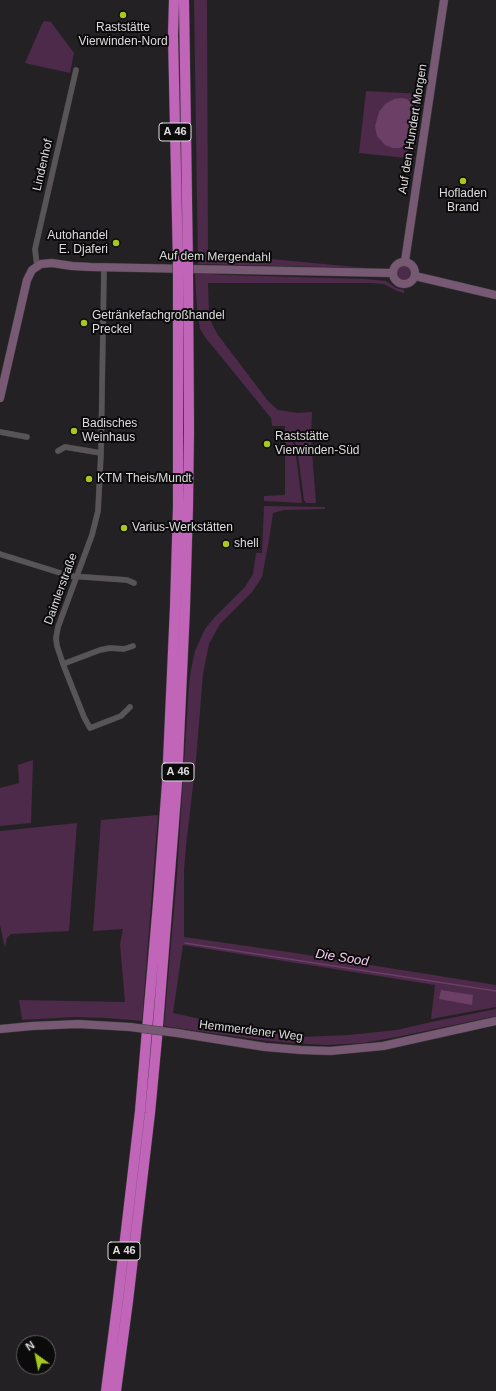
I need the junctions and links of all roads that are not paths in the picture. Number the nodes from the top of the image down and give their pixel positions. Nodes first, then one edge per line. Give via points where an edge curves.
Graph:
1 (174, 0) edge
2 (184, 0) edge
3 (444, 0) edge
4 (76, 70) dead end
5 (405, 261) junction
6 (37, 266) junction
7 (104, 268) junction
8 (183, 269) junction
9 (392, 272) junction
10 (415, 276) junction
11 (496, 295) edge
12 (0, 398) edge
13 (0, 432) edge
14 (27, 437) dead end
15 (58, 451) dead end
16 (101, 453) junction
17 (0, 554) edge
18 (76, 577) junction
19 (134, 584) dead end
20 (132, 646) dead end
21 (64, 664) junction
22 (130, 707) dead end
23 (496, 1021) edge
24 (0, 1029) edge
25 (106, 1391) edge
26 (116, 1391) edge

1 - 8 highway, A 46 via 173,43
2 - 8 highway, A 46
3 - 5 street, Auf den Hundert Morgen
4 - 6 street, Lindenhof via 35,250
5 - 9 street via 397,263
5 - 10 street via 415,269
6 - 7 street, Auf dem Mergendahl via 48,263
6 - 12 street via 30,272 27,280
7 - 9 street, Auf dem Mergendahl
7 - 16 street, Daimlerstraße
8 - 25 highway, A 46 via 178,507 167,783 140,1111
8 - 26 highway, A 46 via 188,506 177,782 150,1113
9 - 10 street via 394,279 400,284 410,282
10 - 11 street
13 - 14 street
15 - 16 street via 65,447
16 - 18 street, Daimlerstraße via 96,518
17 - 18 street
18 - 19 street via 127,580
18 - 21 street, Daimlerstraße via 56,636
20 - 21 street via 124,649 103,649
21 - 22 street, Daimlerstraße via 90,728 121,716
23 - 24 street, Hemmerdener Weg, bridge via 398,1043 330,1051 265,1047 130,1027 78,1024

